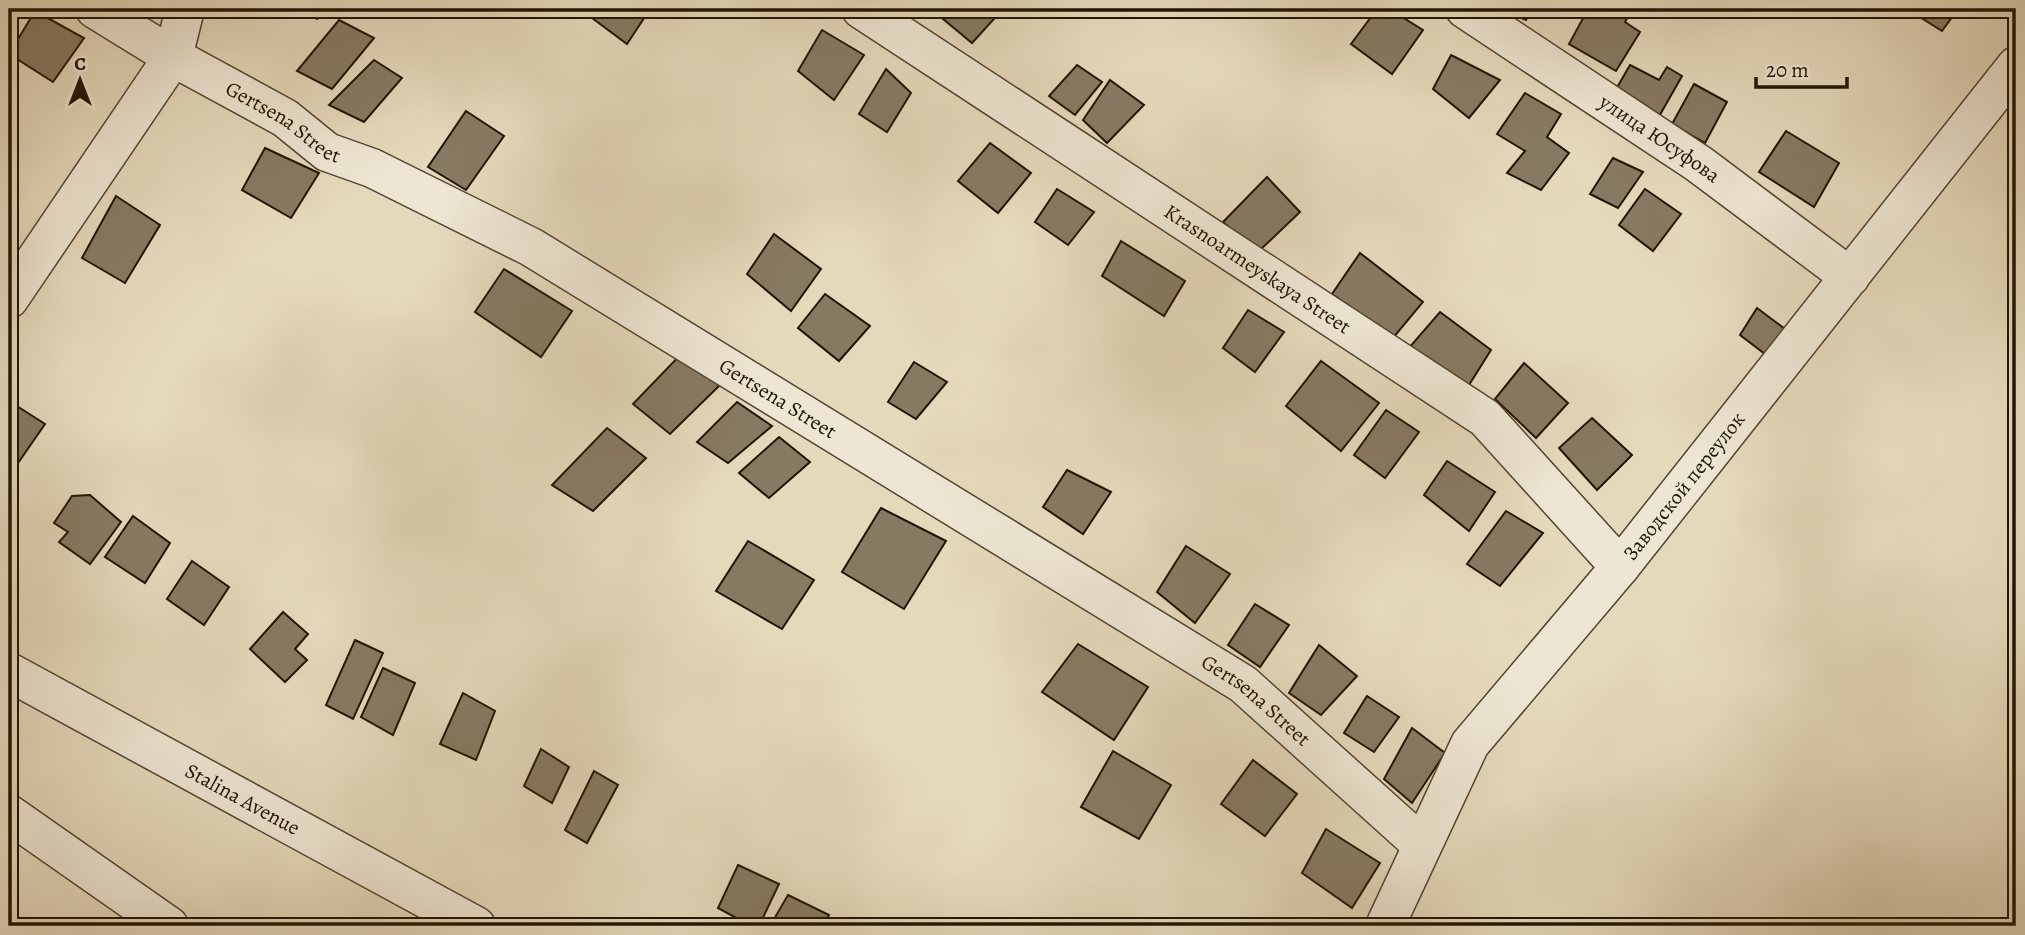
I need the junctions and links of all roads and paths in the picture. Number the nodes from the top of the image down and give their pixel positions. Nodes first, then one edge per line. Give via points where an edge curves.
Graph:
1 (95, 9) edge
2 (185, 9) edge
3 (861, 9) edge
4 (1465, 9) edge
5 (173, 57) junction
6 (2016, 66) edge
7 (1850, 277) junction
8 (9, 299) edge
9 (1620, 567) junction
10 (9, 672) edge
11 (9, 814) edge
12 (1422, 845) junction
13 (169, 926) edge
14 (476, 926) edge
15 (1385, 926) edge

1 - 5 street, Gertsena Street
2 - 5 street
3 - 9 street, Krasnoarmeyskaya Street via 1485,418
4 - 7 street, улица Юсуфова via 1699,164
5 - 8 street
5 - 12 street, Gertsena Street via 285,118 327,152 372,168 531,247 1243,684
6 - 7 street, Заводской переулок
7 - 9 street, Заводской переулок
9 - 12 street, Заводской переулок via 1470,744
10 - 14 street, Stalina Avenue
11 - 13 street
12 - 15 street, Заводской переулок

